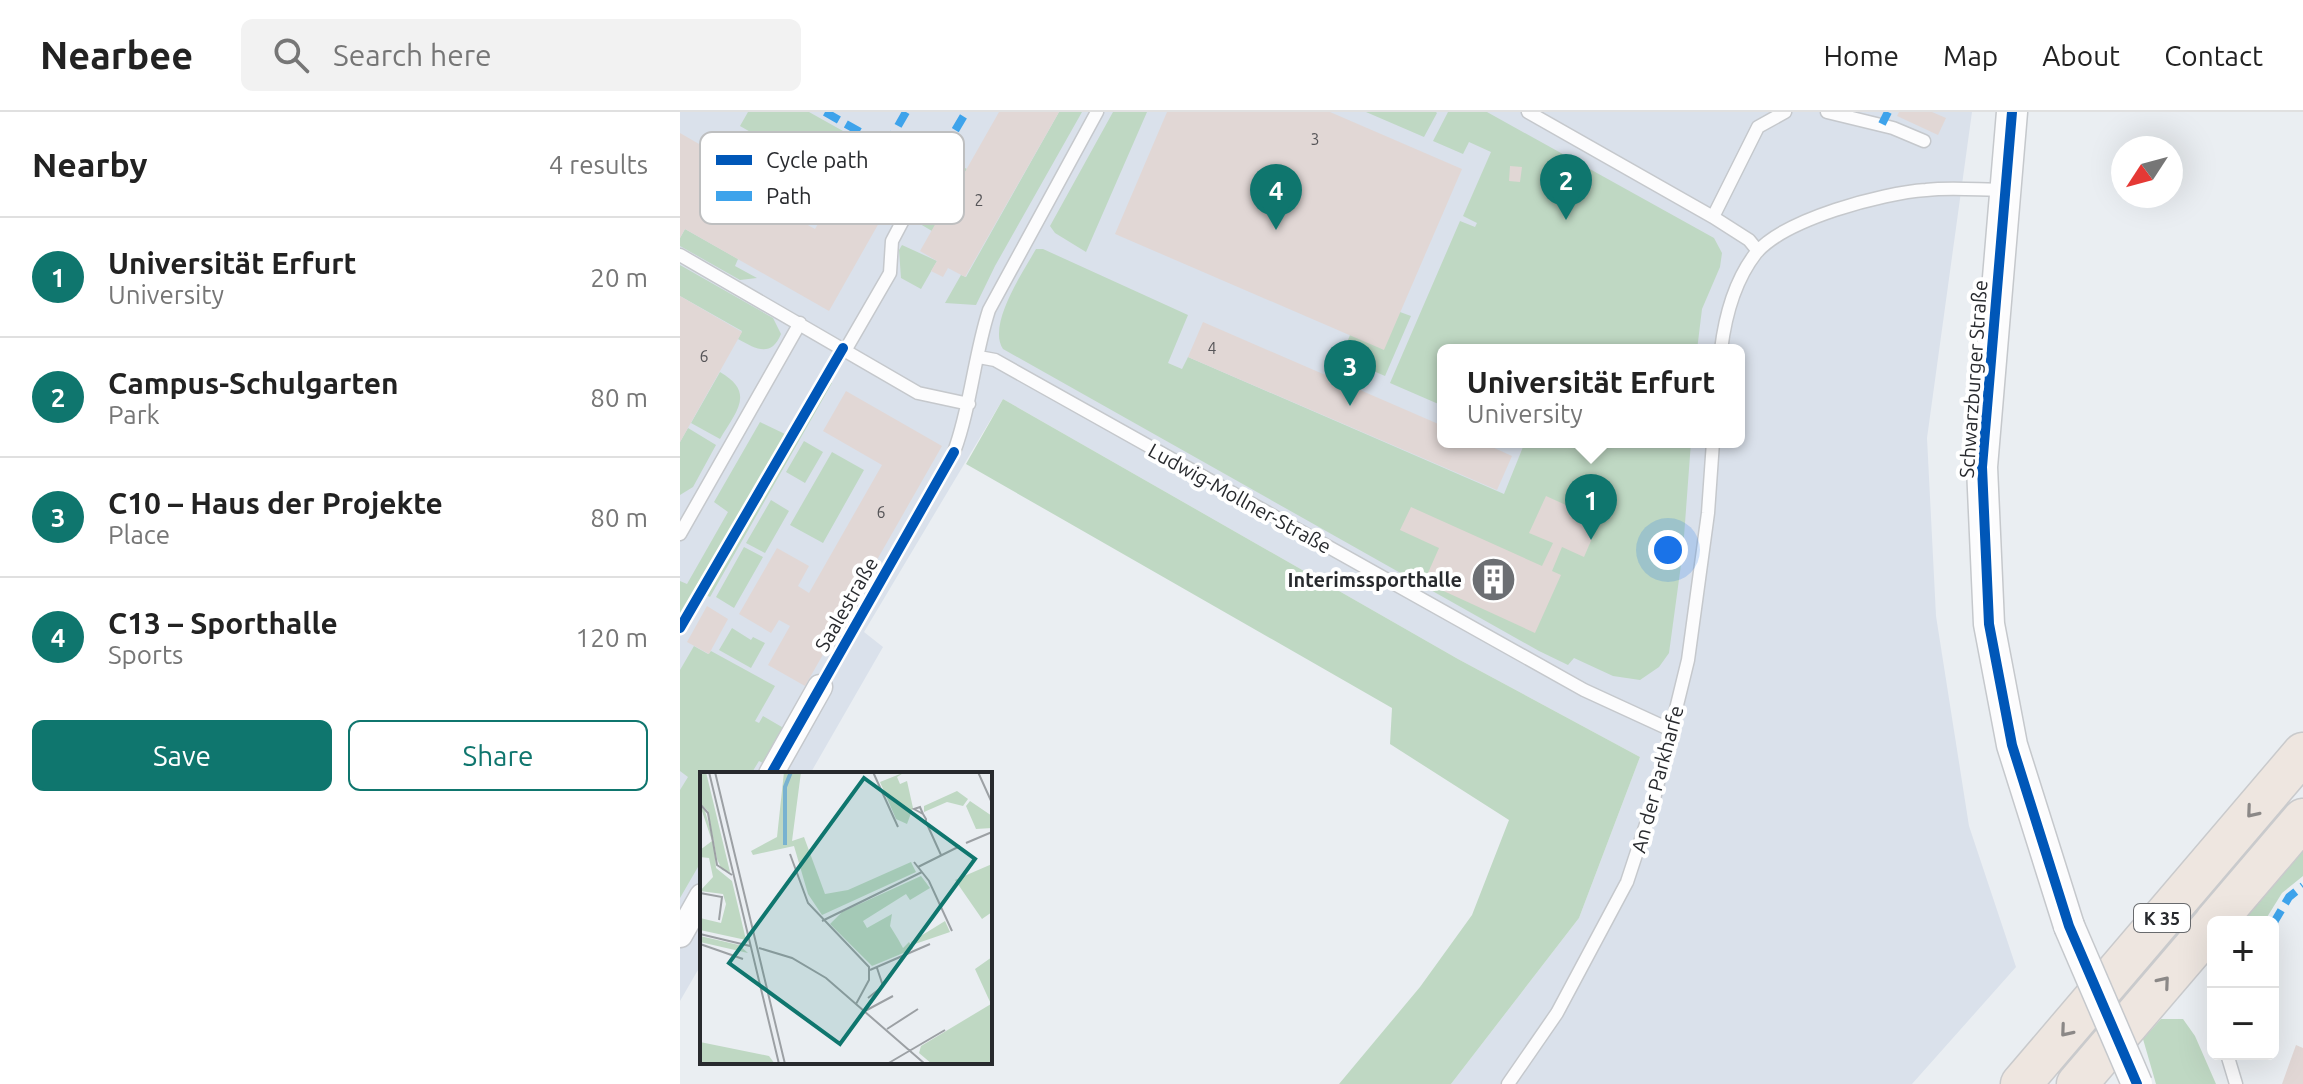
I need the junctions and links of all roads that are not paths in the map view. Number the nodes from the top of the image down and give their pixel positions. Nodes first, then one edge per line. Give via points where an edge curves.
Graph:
1 (1097, 112) edge
2 (1528, 112) edge
3 (1785, 112) edge
4 (1827, 112) edge
5 (2012, 112) edge
6 (1924, 141) dead end
7 (2006, 190) junction
8 (1713, 217) junction
9 (901, 224) edge
10 (1758, 251) junction
11 (680, 255) edge
12 (800, 323) junction
13 (1722, 344) edge
14 (846, 349) junction
15 (979, 357) junction
16 (969, 404) junction
17 (1712, 448) edge
18 (954, 452) dead end
19 (680, 534) edge
20 (820, 687) dead end
21 (1671, 730) junction
22 (2303, 753) edge
23 (772, 772) edge
24 (2303, 819) edge
25 (700, 900) edge
26 (2220, 916) edge
27 (2207, 931) edge
28 (680, 935) edge
29 (2229, 1060) edge
30 (1508, 1084) edge
31 (2021, 1084) edge
32 (2077, 1084) edge
33 (2137, 1084) edge
34 (2236, 1084) edge

1 - 15 lane via 1000,288
2 - 8 lane
3 - 8 lane via 1758,127
4 - 6 lane
5 - 7 street, Schwarzburger Straße
7 - 10 lane via 1925,190 1875,200 1820,215
7 - 33 street, Schwarzburger Straße, bridge via 1982,467 1989,624 2012,745 2069,926
8 - 10 lane
9 - 14 lane via 892,241 890,273
10 - 13 lane via 1729,308
11 - 12 lane
12 - 14 lane
12 - 19 lane
14 - 16 lane via 918,393
15 - 16 lane
15 - 21 lane, Ludwig-Mollner-Straße via 995,360 1584,690
16 - 18 lane
17 - 21 lane, An der Parkharfe via 1699,586
20 - 23 street
21 - 30 lane, An der Parkharfe via 1627,882 1557,1013
22 -> 31 highway, K 35
24 - 26 highway, K 35
25 - 28 street
32 -> 27 highway, K 35
29 - 34 lane

